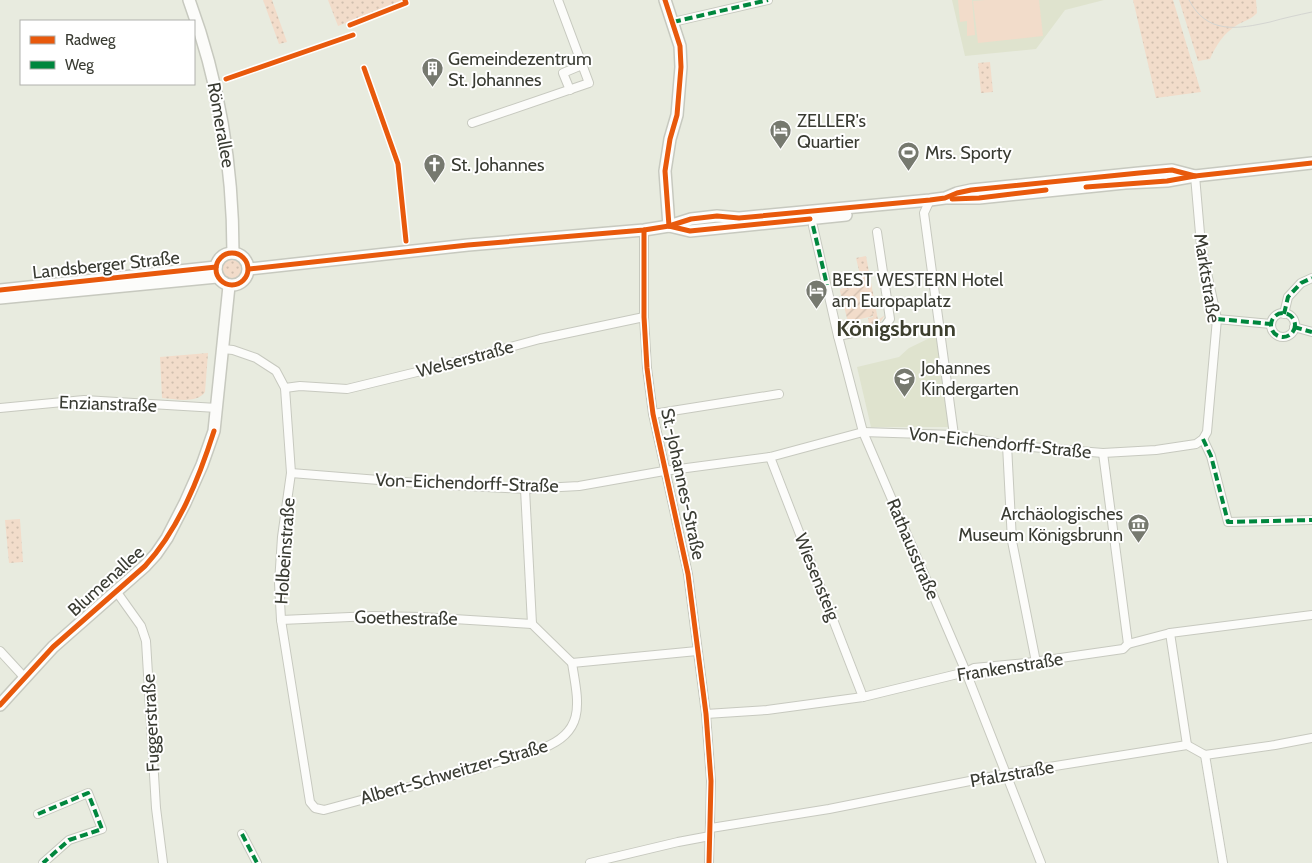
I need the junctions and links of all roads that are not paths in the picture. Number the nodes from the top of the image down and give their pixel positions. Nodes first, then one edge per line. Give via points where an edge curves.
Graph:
1 (189, 0) edge
2 (558, 0) edge
3 (665, 0) edge
4 (768, 0) edge
5 (673, 22) junction
6 (582, 65) junction
7 (570, 90) junction
8 (472, 123) dead end
9 (1312, 163) edge
10 (1194, 176) junction
11 (930, 200) junction
12 (703, 218) junction
13 (669, 226) junction
14 (813, 226) dead end
15 (644, 230) junction
16 (705, 230) junction
17 (877, 232) dead end
18 (233, 253) junction
19 (249, 269) junction
20 (216, 272) junction
21 (1312, 278) edge
22 (229, 286) junction
23 (0, 290) edge
24 (0, 298) edge
25 (1284, 314) junction
26 (644, 317) junction
27 (1217, 319) junction
28 (1271, 324) junction
29 (1294, 327) junction
30 (1312, 332) edge
31 (838, 336) junction
32 (223, 349) junction
33 (285, 388) junction
34 (779, 394) dead end
35 (0, 408) edge
36 (217, 408) junction
37 (653, 414) junction
38 (863, 432) junction
39 (954, 435) junction
40 (1203, 439) junction
41 (1006, 445) junction
42 (1103, 453) junction
43 (770, 458) junction
44 (664, 471) junction
45 (291, 473) junction
46 (525, 489) junction
47 (1312, 520) edge
48 (116, 591) junction
49 (1312, 615) edge
50 (281, 620) junction
51 (532, 624) junction
52 (1170, 633) junction
53 (1128, 644) junction
54 (697, 650) junction
55 (0, 651) edge
56 (1036, 662) junction
57 (572, 663) junction
58 (966, 672) junction
59 (24, 678) junction
60 (864, 697) junction
61 (0, 705) edge
62 (706, 714) junction
63 (1312, 738) edge
64 (1187, 745) junction
65 (1205, 755) junction
66 (1005, 774) junction
67 (324, 810) joint
68 (38, 814) dead end
69 (711, 832) junction
70 (242, 834) dead end
71 (43, 863) edge
72 (162, 863) edge
73 (257, 863) edge
74 (590, 863) edge
75 (709, 863) edge
76 (1041, 863) edge
77 (1223, 863) edge

1 - 18 street, Römerallee via 203,41 223,124 232,201
2 - 6 street
3 - 5 street
4 - 5 street
5 - 13 street via 680,46 681,67 665,171
6 - 7 street via 563,73
6 - 7 street via 589,83
7 - 8 street
9 - 10 street
10 - 11 street via 1154,177 961,200
10 - 27 street, Marktstraße via 1201,245
11 - 12 street via 739,218
11 - 16 street via 913,208
11 - 39 street via 924,213
12 - 13 street
12 - 16 street via 700,224
13 - 15 street
13 - 16 street via 690,231
14 - 31 street, Rathausstraße
15 - 19 street
15 - 26 street, St.-Johannes-Straße
17 - 31 street via 890,318 885,326
18 - 19 street via 246,260
18 - 20 street via 220,258
19 - 22 street via 243,282
20 - 22 street via 220,281
20 - 23 street, Landsberger Straße
20 - 24 street, Landsberger Straße
21 - 25 street via 1301,283 1288,297
22 - 32 street, Blumenallee
25 - 28 street via 1274,317
25 - 29 street via 1293,320
26 - 33 street, Welserstraße via 540,339 347,389
26 - 37 street, St.-Johannes-Straße
27 - 28 street
27 - 40 street, Marktstraße via 1211,401
28 - 29 street via 1272,331 1281,337 1291,334
29 - 30 street
31 - 38 street, Rathausstraße
32 - 33 street via 256,358 276,371
32 - 36 street, Blumenallee
33 - 45 street, Holbeinstraße
34 - 37 street
35 - 36 street, Enzianstraße via 84,400
36 - 48 street, Blumenallee via 214,430 202,464 167,538 145,566
37 - 44 street, St.-Johannes-Straße
38 - 39 street, Von-Eichendorff-Straße
38 - 43 street, Von-Eichendorff-Straße
38 - 58 street, Rathausstraße
39 - 41 street, Von-Eichendorff-Straße
40 - 42 street, Von-Eichendorff-Straße via 1196,444 1173,448
40 - 47 street via 1212,456 1228,522
41 - 42 street, Von-Eichendorff-Straße
41 - 56 street via 1012,541
42 - 53 street
43 - 44 street, Von-Eichendorff-Straße
43 - 60 street, Wiesensteig
44 - 46 street, Von-Eichendorff-Straße via 579,486
44 - 54 street, St.-Johannes-Straße via 684,554
45 - 46 street, Von-Eichendorff-Straße
45 - 50 street, Holbeinstraße via 282,537
46 - 51 street
48 - 59 street, Blumenallee via 75,626
48 - 72 street, Fuggerstraße via 141,626 146,641
49 - 52 street, Frankenstraße
50 - 51 street, Goethestraße via 373,616
50 - 67 street, Holbeinstraße via 310,802 315,808
51 - 57 street
52 - 53 street, Frankenstraße
52 - 64 street
53 - 56 street, Frankenstraße via 1123,649
54 - 57 street
54 - 62 street, St.-Johannes-Straße
55 - 59 street
56 - 58 street, Frankenstraße via 974,668
57 - 67 street, Albert-Schweitzer-Straße via 577,716 571,730 558,742
58 - 60 street, Frankenstraße
58 - 66 street, Rathausstraße
59 - 61 street, Blumenallee
60 - 62 street, Frankenstraße via 768,710
62 - 69 street, St.-Johannes-Straße
63 - 65 street
64 - 65 street
64 - 66 street, Pfalzstraße
65 - 77 street
66 - 69 street, Pfalzstraße
66 - 76 street, Rathausstraße
68 - 71 street via 88,793 102,829 69,840
69 - 74 street, Pfalzstraße
69 - 75 street, St.-Johannes-Straße
70 - 73 street

